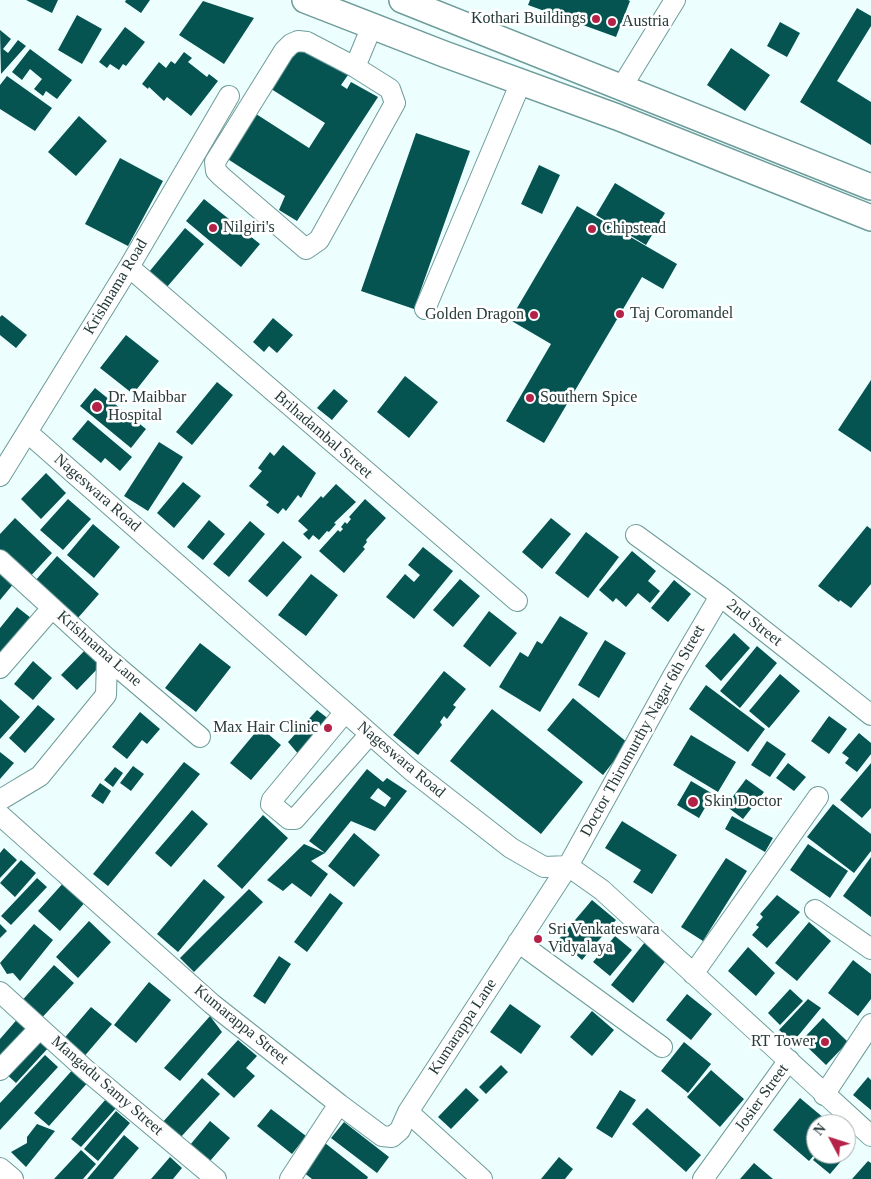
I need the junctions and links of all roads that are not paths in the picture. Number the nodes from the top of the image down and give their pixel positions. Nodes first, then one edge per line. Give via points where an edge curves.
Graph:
1 (305, 0) edge
2 (402, 0) edge
3 (675, 0) edge
4 (330, 5) edge
5 (372, 26) junction
6 (355, 67) junction
7 (521, 82) junction
8 (621, 88) junction
9 (229, 96) dead end
10 (871, 187) edge
11 (871, 218) edge
12 (129, 267) junction
13 (425, 310) dead end
14 (27, 432) junction
15 (0, 476) edge
16 (636, 535) dead end
17 (0, 560) edge
18 (720, 596) junction
19 (517, 602) dead end
20 (52, 608) junction
21 (107, 658) junction
22 (0, 668) edge
23 (345, 712) junction
24 (871, 715) edge
25 (370, 734) junction
26 (200, 737) dead end
27 (818, 797) dead end
28 (0, 800) edge
29 (0, 815) edge
30 (568, 866) junction
31 (814, 910) dead end
32 (518, 942) junction
33 (871, 949) edge
34 (693, 974) junction
35 (0, 992) edge
36 (871, 1024) edge
37 (40, 1028) junction
38 (662, 1047) dead end
39 (789, 1060) junction
40 (0, 1070) edge
41 (824, 1095) junction
42 (339, 1104) junction
43 (408, 1112) junction
44 (871, 1136) edge
45 (0, 1168) edge
46 (707, 1178) edge
47 (14, 1179) edge
48 (216, 1179) edge
49 (290, 1179) edge
50 (482, 1179) edge

1 - 4 main road
2 - 8 main road
3 - 8 street
4 - 5 main road
5 - 6 street
5 - 7 main road
6 - 6 street via 308,42 291,44 215,162 216,171 222,177 306,249 319,240 395,103 390,89
7 - 11 main road
7 - 13 street
8 - 10 main road
9 - 12 street, Krishnama Road
12 - 14 street, Krishnama Road
12 - 19 street, Brihadambal Street
14 - 15 street, Krishnama Road
14 - 23 street, Nageswara Road
16 - 18 street, 2nd Street
17 - 20 street, Krishnama Lane
18 - 24 street, 2nd Street
18 - 30 street, Doctor Thirumurthy Nagar 6th Street
20 - 21 street, Krishnama Lane
20 - 22 street
21 - 26 street, Krishnama Lane
21 - 28 street via 106,696 40,776
23 - 25 street, Nageswara Road
23 - 25 street via 271,804 289,819 296,819
25 - 30 street, Nageswara Road via 511,848 544,866
27 - 34 street
29 - 42 street, Kumarappa Street via 212,1004
30 - 32 street, Kumarappa Lane
30 - 34 street via 602,890
31 - 33 street
32 - 38 street
32 - 43 street, Kumarappa Lane
34 - 39 street
35 - 37 street, Mangadu Samy Street
36 - 41 street
37 - 40 street
37 - 48 street, Mangadu Samy Street
39 - 41 street, Josier Street
39 - 46 street, Josier Street
41 - 44 street, Josier Street
42 - 43 street, Kumarappa Street via 382,1136 392,1137 400,1130
42 - 49 street
43 - 50 street
45 - 47 street

